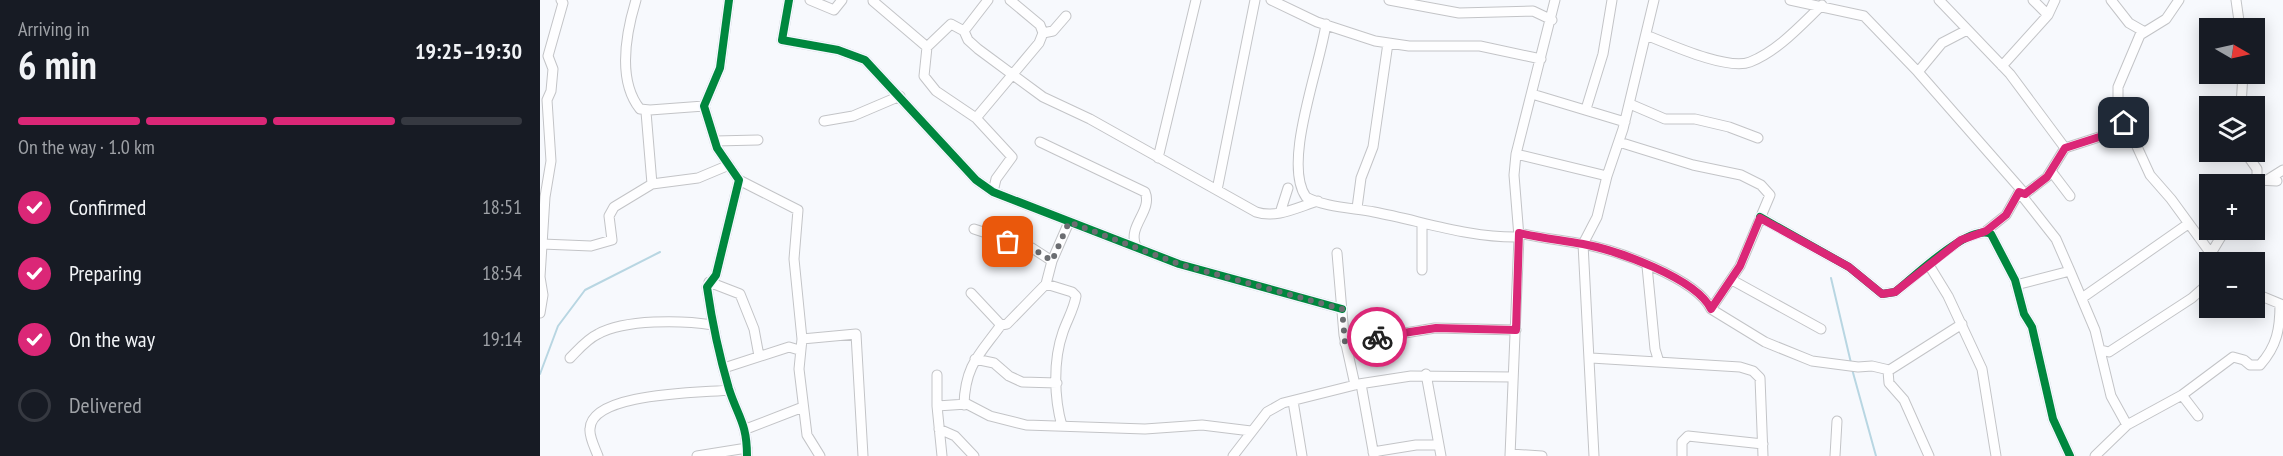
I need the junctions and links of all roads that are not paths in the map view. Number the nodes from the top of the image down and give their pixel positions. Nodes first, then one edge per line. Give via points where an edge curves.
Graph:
1 (561, 0) edge
2 (636, 0) edge
3 (729, 0) edge
4 (789, 0) edge
5 (810, 0) edge
6 (842, 0) edge
7 (988, 0) edge
8 (1010, 0) edge
9 (1196, 0) edge
10 (1255, 0) edge
11 (1271, 0) edge
12 (1389, 0) edge
13 (1555, 0) edge
14 (1612, 0) edge
15 (1654, 0) edge
16 (1790, 0) edge
17 (1940, 0) edge
18 (2033, 0) edge
19 (2055, 0) edge
20 (2111, 0) edge
21 (2179, 0) edge
22 (2236, 0) edge
23 (873, 1) edge
24 (1411, 2) edge
25 (1822, 5) junction
26 (2048, 15) junction
27 (1066, 16) dead end
28 (2239, 18) edge
29 (1552, 20) junction
30 (1326, 24) junction
31 (1967, 30) junction
32 (964, 31) junction
33 (2143, 31) junction
34 (1043, 33) junction
35 (1646, 35) junction
36 (1388, 43) junction
37 (927, 47) junction
38 (544, 57) edge
39 (1541, 59) junction
40 (2002, 66) junction
41 (1918, 72) junction
42 (1013, 75) junction
43 (1532, 94) junction
44 (900, 96) junction
45 (1630, 104) junction
46 (704, 106) junction
47 (1586, 109) junction
48 (650, 110) junction
49 (976, 118) junction
50 (824, 121) dead end
51 (1625, 122) junction
52 (2127, 128) junction
53 (1758, 138) dead end
54 (758, 140) dead end
55 (715, 141) junction
56 (1040, 142) dead end
57 (1618, 142) junction
58 (2065, 148) junction
59 (1516, 154) junction
60 (1158, 158) junction
61 (2252, 162) edge
62 (729, 165) junction
63 (2283, 170) edge
64 (2051, 171) junction
65 (544, 176) edge
66 (1607, 176) junction
67 (739, 180) junction
68 (2267, 181) joint
69 (652, 184) junction
70 (1288, 188) dead end
71 (1217, 190) junction
72 (993, 192) junction
73 (2022, 193) junction
74 (2070, 196) dead end
75 (1318, 201) junction
76 (1357, 208) junction
77 (1280, 213) junction
78 (1760, 218) junction
79 (1069, 222) junction
80 (2188, 224) junction
81 (1422, 225) junction
82 (974, 229) dead end
83 (1986, 231) junction
84 (1519, 235) junction
85 (542, 243) junction
86 (1583, 244) junction
87 (1136, 246) junction
88 (2209, 252) edge
89 (1337, 253) dead end
90 (1052, 261) junction
91 (1929, 265) junction
92 (1647, 266) junction
93 (1422, 270) dead end
94 (2070, 271) junction
95 (1732, 280) junction
96 (710, 282) junction
97 (1046, 284) junction
98 (2016, 285) junction
99 (2199, 292) edge
100 (971, 293) dead end
101 (2082, 298) junction
102 (2265, 298) edge
103 (2282, 307) edge
104 (1342, 309) junction
105 (1711, 309) junction
106 (540, 314) edge
107 (1962, 324) junction
108 (712, 325) junction
109 (1002, 325) junction
110 (1821, 329) dead end
111 (1516, 330) junction
112 (802, 339) junction
113 (1345, 343) junction
114 (800, 350) junction
115 (2101, 350) junction
116 (759, 356) junction
117 (570, 358) dead end
118 (1591, 358) junction
119 (975, 359) junction
120 (1659, 362) junction
121 (724, 368) junction
122 (1889, 370) junction
123 (1426, 374) junction
124 (937, 375) dead end
125 (1513, 376) junction
126 (1057, 383) junction
127 (1358, 385) junction
128 (730, 390) junction
129 (2182, 395) junction
130 (1293, 401) junction
131 (964, 405) junction
132 (937, 406) junction
133 (802, 407) junction
134 (2198, 416) dead end
135 (1836, 421) dead end
136 (2127, 425) junction
137 (1062, 426) junction
138 (746, 429) junction
139 (939, 429) junction
140 (1251, 431) junction
141 (1763, 444) junction
142 (1438, 445) junction
143 (747, 452) edge
144 (1374, 454) edge
145 (1510, 455) edge
146 (598, 456) edge
147 (697, 456) edge
148 (820, 456) edge
149 (863, 456) edge
150 (942, 456) edge
151 (974, 456) edge
152 (1233, 456) edge
153 (1302, 456) edge
154 (1441, 456) edge
155 (1542, 456) edge
156 (1594, 456) edge
157 (1682, 456) edge
158 (1763, 456) edge
159 (1835, 456) edge
160 (1929, 456) edge
161 (1996, 456) edge
162 (2070, 456) edge
163 (2096, 456) edge

1 - 38 street
2 - 48 street via 627,29 626,70 634,102 640,109
3 - 46 street via 720,68
4 - 44 street via 782,40 838,50 865,60
5 - 6 street via 834,10
7 - 32 street
8 - 34 street via 1040,25
9 - 60 street
10 - 71 street
11 - 30 street
12 - 24 street
13 - 29 street
14 - 47 street via 1603,54
15 - 35 street
16 - 25 street
17 - 31 street
18 - 26 street
19 - 26 street
20 - 33 street via 2129,22
21 - 33 street via 2166,19
22 - 28 street
23 - 37 street
24 - 29 street via 1440,11 1480,7 1516,14 1533,11
25 - 35 street via 1780,44 1749,63 1710,60
25 - 41 street via 1864,16
26 - 40 street
27 - 34 street via 1053,31
29 - 39 street
30 - 36 street
30 - 75 street via 1298,153 1302,192
31 - 40 street
31 - 41 street via 1942,43
32 - 37 street via 951,24
32 - 42 street via 978,49
33 - 52 street via 2118,87 2118,105
34 - 42 street
35 - 45 street
36 - 39 street via 1446,48 1480,46
36 - 76 street via 1373,147 1361,178
37 - 49 street via 924,76 945,99
38 - 65 street via 553,69 547,100 551,161
39 - 43 street
40 - 58 street
41 - 73 street
42 - 49 street
42 - 60 street via 1043,97
43 - 47 street
43 - 59 street
44 - 50 street via 853,116
44 - 72 street via 976,180
45 - 51 street
45 - 53 street via 1665,119 1695,119
46 - 48 street
46 - 55 street
47 - 51 street
48 - 69 street via 646,112
49 - 72 street via 1012,157 996,179
51 - 57 street
52 - 58 street
52 - 80 street via 2150,175
54 - 55 street
55 - 62 street
56 - 87 street via 1145,192 1146,203 1132,238
57 - 66 street
57 - 78 street via 1741,175 1761,185 1770,195
58 - 64 street
59 - 66 street
59 - 84 street
60 - 71 street
61 - 68 street
62 - 67 street
62 - 69 street via 698,178
63 - 68 street
64 - 73 street
64 - 74 street
65 - 85 street
66 - 86 street via 1597,217
67 - 96 street via 716,275
67 - 112 street via 798,210 794,276
69 - 85 street via 610,211 612,240 591,246
70 - 77 street
71 - 77 street via 1256,212
72 - 79 street
73 - 83 street via 2006,215
73 - 94 street via 2055,238
75 - 76 street
75 - 77 street
76 - 81 street
78 - 91 street via 1849,267 1882,294 1895,292
78 - 95 street
79 - 87 street
79 - 90 street
80 - 88 street
80 - 101 street
81 - 84 street via 1504,237
81 - 93 street
82 - 90 street via 1032,248
83 - 91 street via 1961,240
83 - 98 street
84 - 86 street
84 - 111 street
85 - 106 street
86 - 92 street
86 - 118 street
87 - 104 street via 1179,264
89 - 104 street
90 - 97 street
91 - 107 street
92 - 105 street via 1686,284
92 - 120 street
94 - 98 street
94 - 101 street
95 - 105 street
95 - 110 street
96 - 108 street via 707,287
96 - 116 street via 740,294 754,329
97 - 109 street
97 - 126 street via 1076,296 1062,334
98 - 162 street via 2032,327 2054,418
99 - 115 street via 2109,352
100 - 109 street
101 - 115 street
102 - 103 street
103 - 129 street via 2272,352 2260,365 2233,357
104 - 113 street
105 - 122 street via 1765,342 1812,361
107 - 122 street
107 - 161 street via 1982,369
108 - 117 street via 692,321 613,327 595,335
108 - 121 street
109 - 119 street
111 - 113 street via 1436,328
111 - 125 street
112 - 114 street
112 - 149 street via 856,334
113 - 127 street
114 - 116 street via 789,347
114 - 133 street
115 - 136 street via 2111,396
116 - 121 street
118 - 120 street
118 - 156 street
119 - 126 street via 994,363 1022,382
119 - 131 street via 966,383
120 - 141 street via 1753,371 1760,378
121 - 128 street
122 - 160 street via 1889,383 1904,400
123 - 125 street
123 - 127 street
123 - 142 street
124 - 132 street
125 - 145 street
126 - 137 street
127 - 130 street
127 - 144 street
128 - 138 street
128 - 146 street via 621,401 604,408 594,417 590,429
129 - 134 street
129 - 136 street
130 - 140 street via 1267,411
130 - 153 street
131 - 132 street
131 - 137 street via 1026,425
132 - 139 street
133 - 138 street
133 - 148 street via 807,435
135 - 159 street
136 - 163 street
137 - 140 street via 1145,429 1202,425
138 - 143 street
139 - 150 street
139 - 151 street via 955,436
140 - 152 street
141 - 157 street via 1688,436 1682,442
141 - 158 street
142 - 144 street via 1416,445
142 - 154 street
143 - 147 street
145 - 155 street

